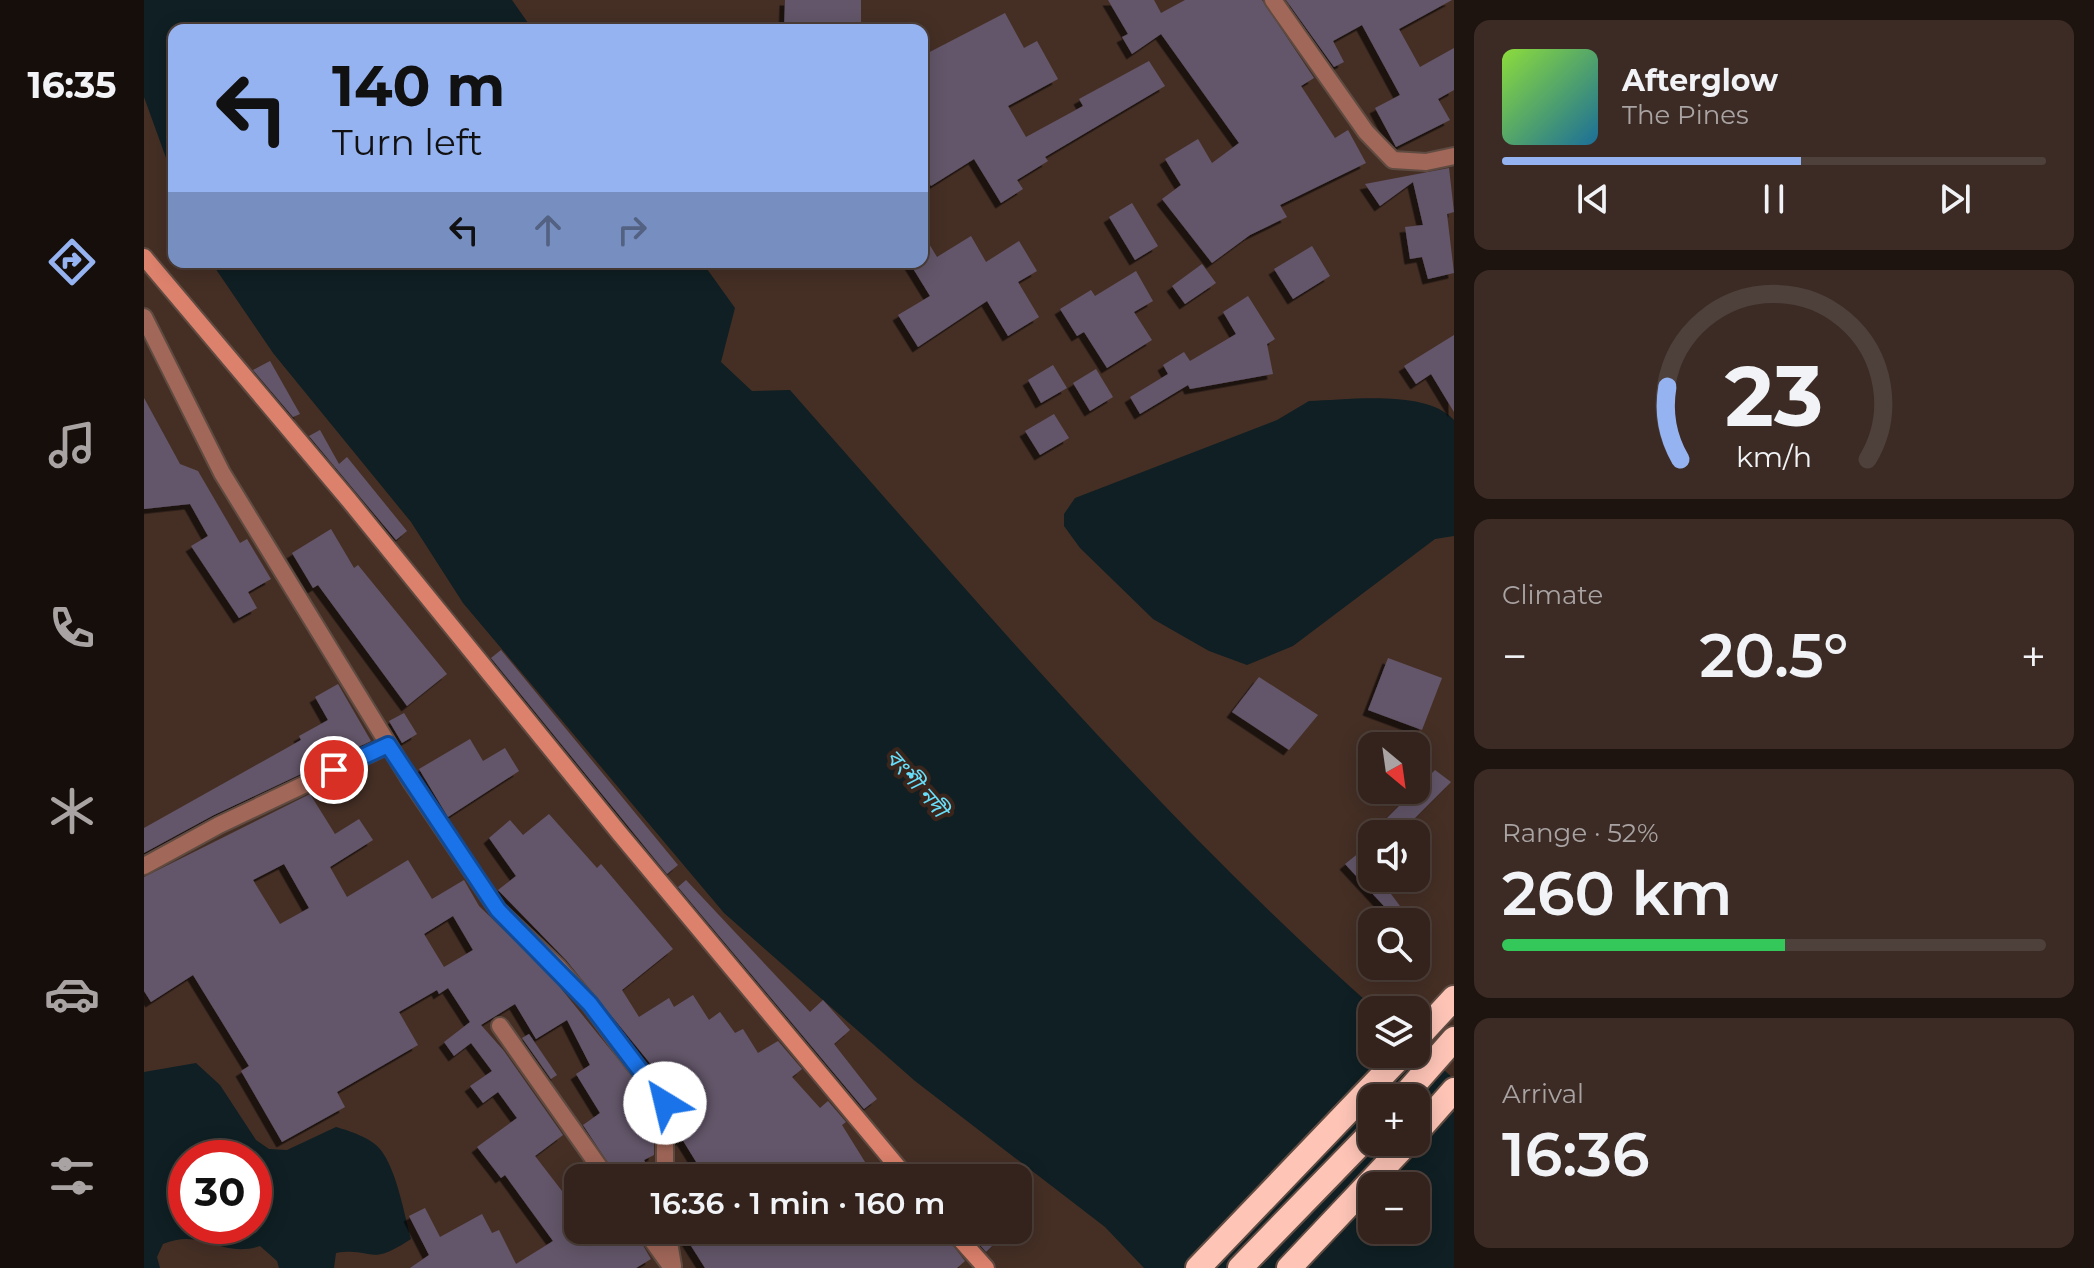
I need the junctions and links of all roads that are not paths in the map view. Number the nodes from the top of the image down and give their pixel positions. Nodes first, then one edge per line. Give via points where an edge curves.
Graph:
1 (1273, 0) edge
2 (1454, 156) edge
3 (144, 257) edge
4 (144, 317) edge
5 (388, 745) junction
6 (144, 866) edge
7 (1454, 998) edge
8 (1430, 1024) edge
9 (500, 1026) dead end
10 (1454, 1039) edge
11 (1390, 1068) edge
12 (1414, 1084) edge
13 (1454, 1090) edge
14 (1430, 1117) edge
15 (1358, 1146) edge
16 (1395, 1156) edge
17 (597, 1164) edge
18 (665, 1164) edge
19 (895, 1164) edge
20 (655, 1244) edge
21 (669, 1244) edge
22 (965, 1244) edge
23 (672, 1268) edge
24 (986, 1268) edge
25 (1198, 1268) edge
26 (1240, 1268) edge
27 (1289, 1268) edge

1 - 2 street via 1366,132 1393,160 1426,162
3 - 19 street
4 - 5 street via 222,473
5 - 6 street
5 - 18 street via 498,910 558,967 653,1084 665,1103
7 - 8 highway
9 - 17 street
10 - 12 highway
11 - 25 highway
13 - 14 highway
15 - 26 highway
16 - 27 highway
20 - 23 street
21 - 23 street
22 - 24 street

